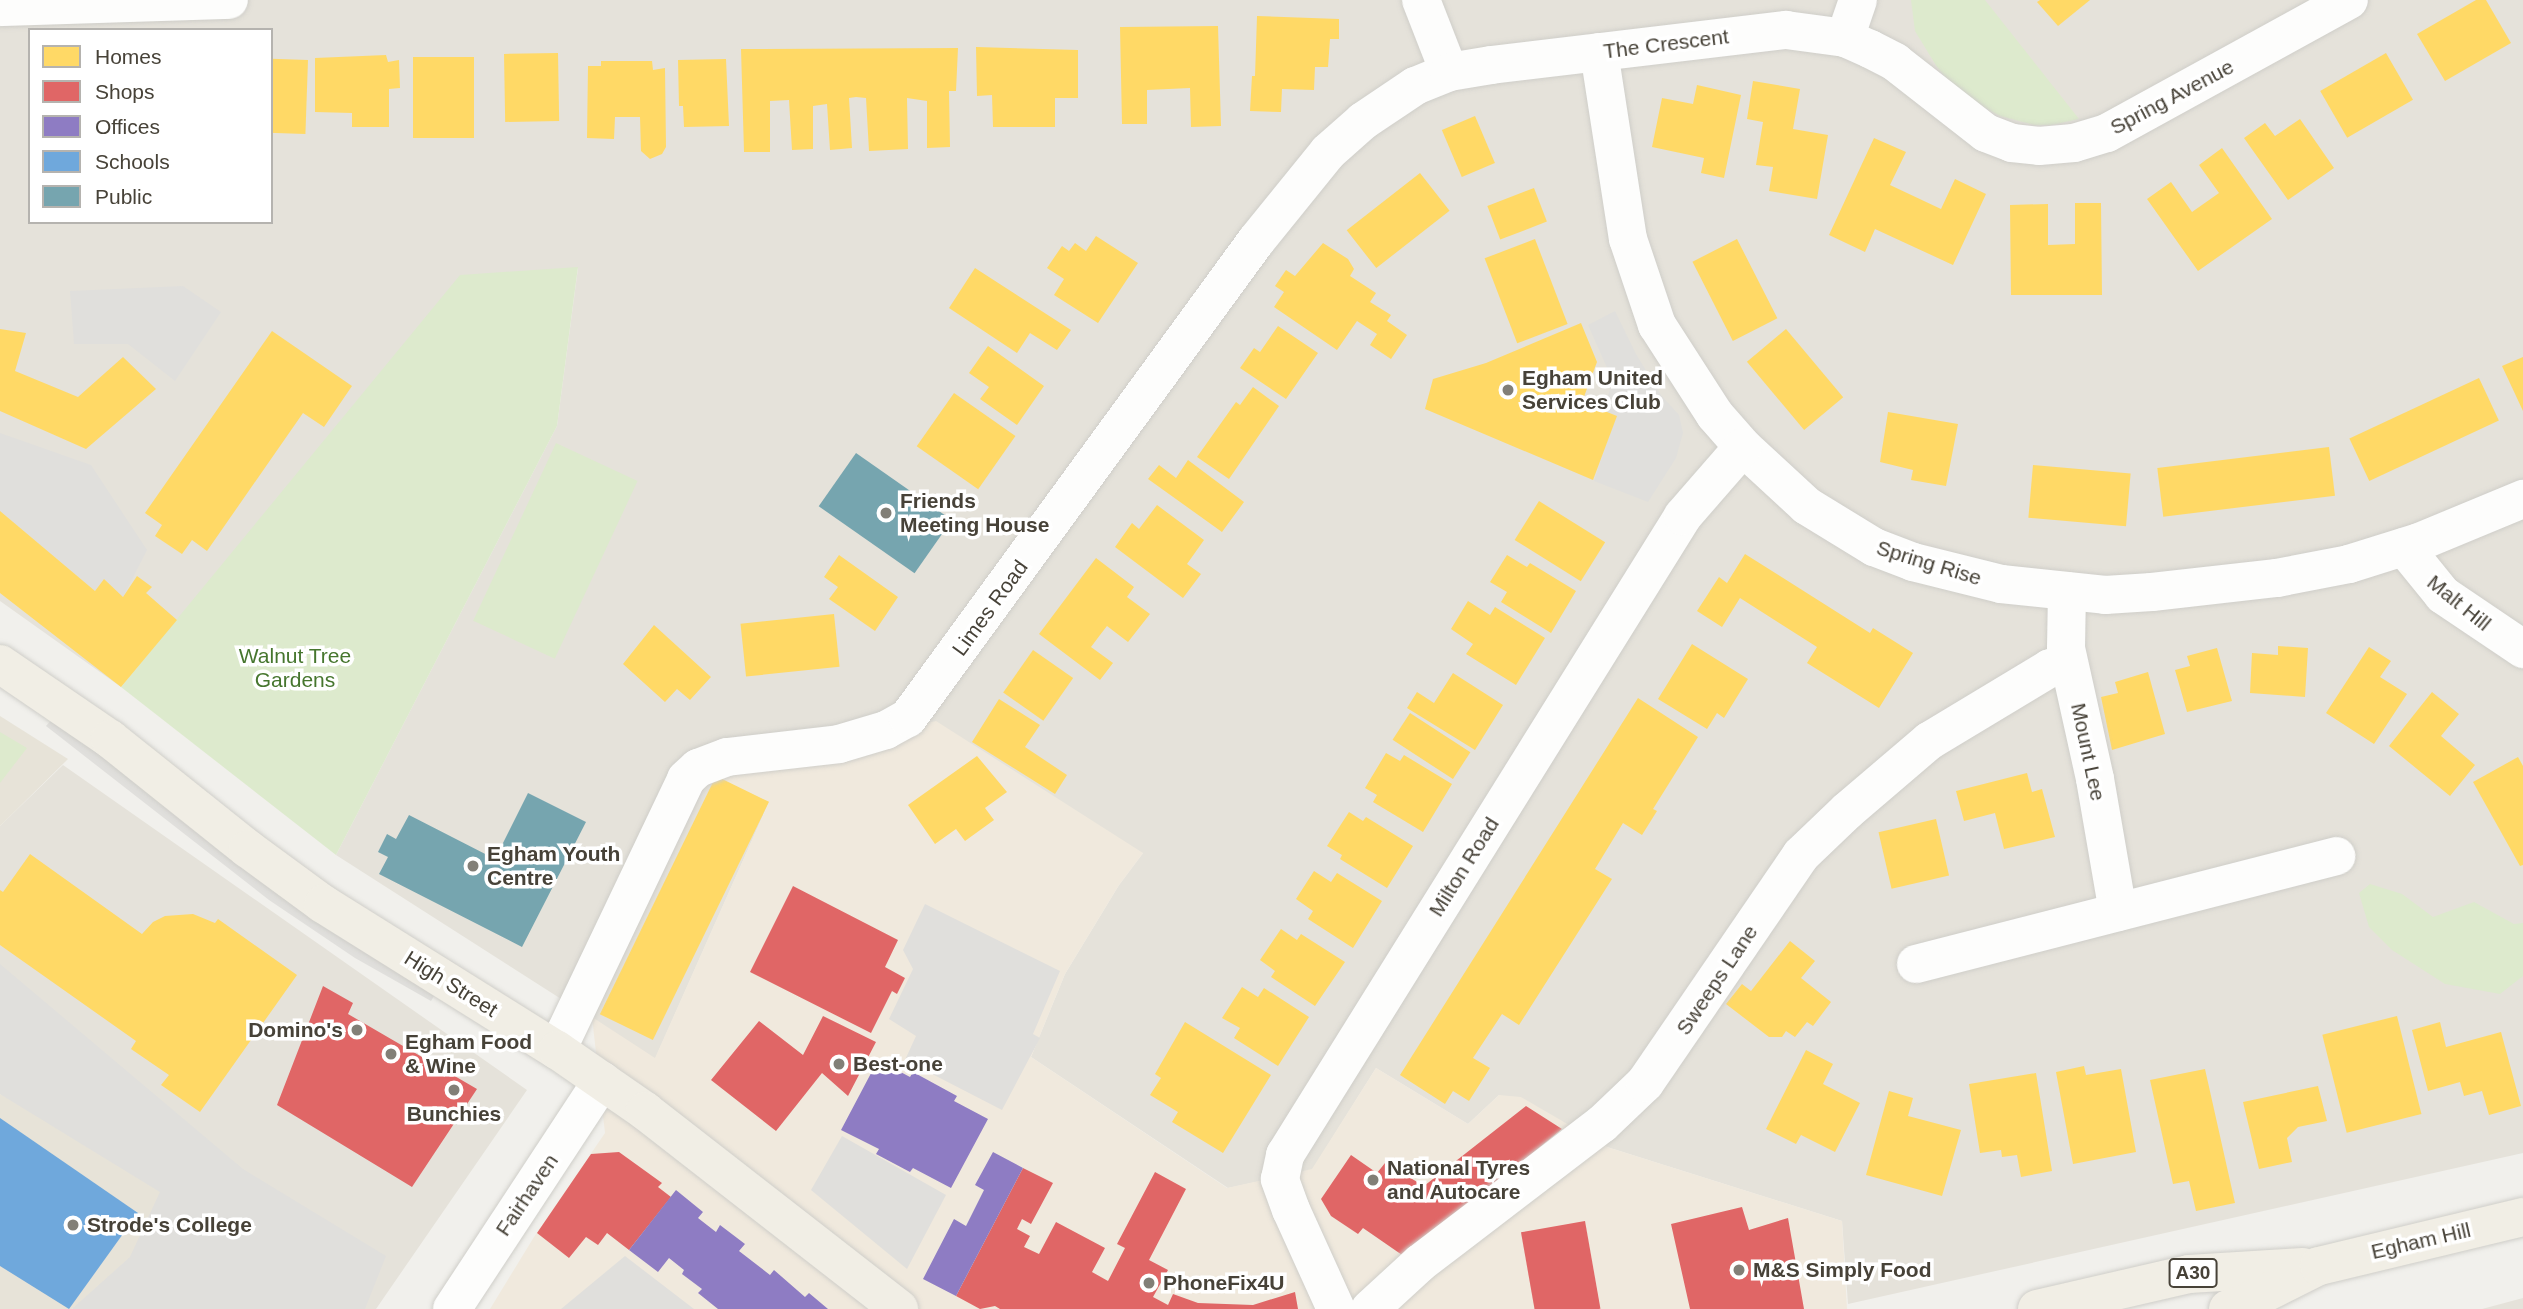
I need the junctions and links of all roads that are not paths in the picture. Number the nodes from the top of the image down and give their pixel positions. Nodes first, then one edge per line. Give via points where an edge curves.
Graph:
1 (229, 0) edge
2 (1420, 0) edge
3 (1858, 0) edge
4 (2349, 0) edge
5 (0, 7) edge
6 (1845, 38) junction
7 (1599, 52) junction
8 (1449, 72) junction
9 (1743, 447) junction
10 (2523, 499) edge
11 (2404, 547) junction
12 (2067, 591) junction
13 (2523, 649) edge
14 (0, 664) edge
15 (2069, 664) junction
16 (2336, 856) dead end
17 (2118, 912) junction
18 (1916, 964) dead end
19 (557, 1050) junction
20 (602, 1081) junction
21 (2523, 1217) edge
22 (2319, 1266) junction
23 (2059, 1307) edge
24 (452, 1309) edge
25 (899, 1309) edge
26 (1336, 1309) edge
27 (1370, 1309) edge
28 (2228, 1309) edge

1 - 5 street
2 - 8 street
3 - 6 street
4 - 6 street, Spring Avenue via 2107,134 2039,146 1986,134 1895,62
6 - 7 street, The Crescent via 1786,30
7 - 8 street, The Crescent
7 - 9 street, Spring Rise via 1620,202 1638,274 1657,325 1680,363
8 - 19 street, Limes Road via 1392,100 1328,152 1194,322 908,718 839,744 727,757 698,768 686,779
9 - 12 street, Spring Rise via 1807,506 1874,547 2001,584
9 - 26 street, Milton Road via 1683,516 1285,1155 1280,1179
10 - 11 street, Spring Rise
11 - 12 street, Spring Rise via 2277,578 2105,595
11 - 13 street, Malt Hill via 2443,595
12 - 15 street, Mount Lee
14 - 19 main road, High Street via 110,739 323,904
15 - 17 street, Mount Lee
15 - 27 street, Sweeps Lane via 2050,668 1929,741 1877,784 1801,855 1645,1083 1602,1124 1420,1264
16 - 17 street
17 - 18 street
19 - 20 main road, High Street
20 - 24 street, Fairhaven
20 - 25 main road, High Street
21 - 22 main road, Egham Hill / A30
22 - 23 main road, Egham Hill / A30 via 2189,1274
22 - 28 main road, Egham Hill / A30

